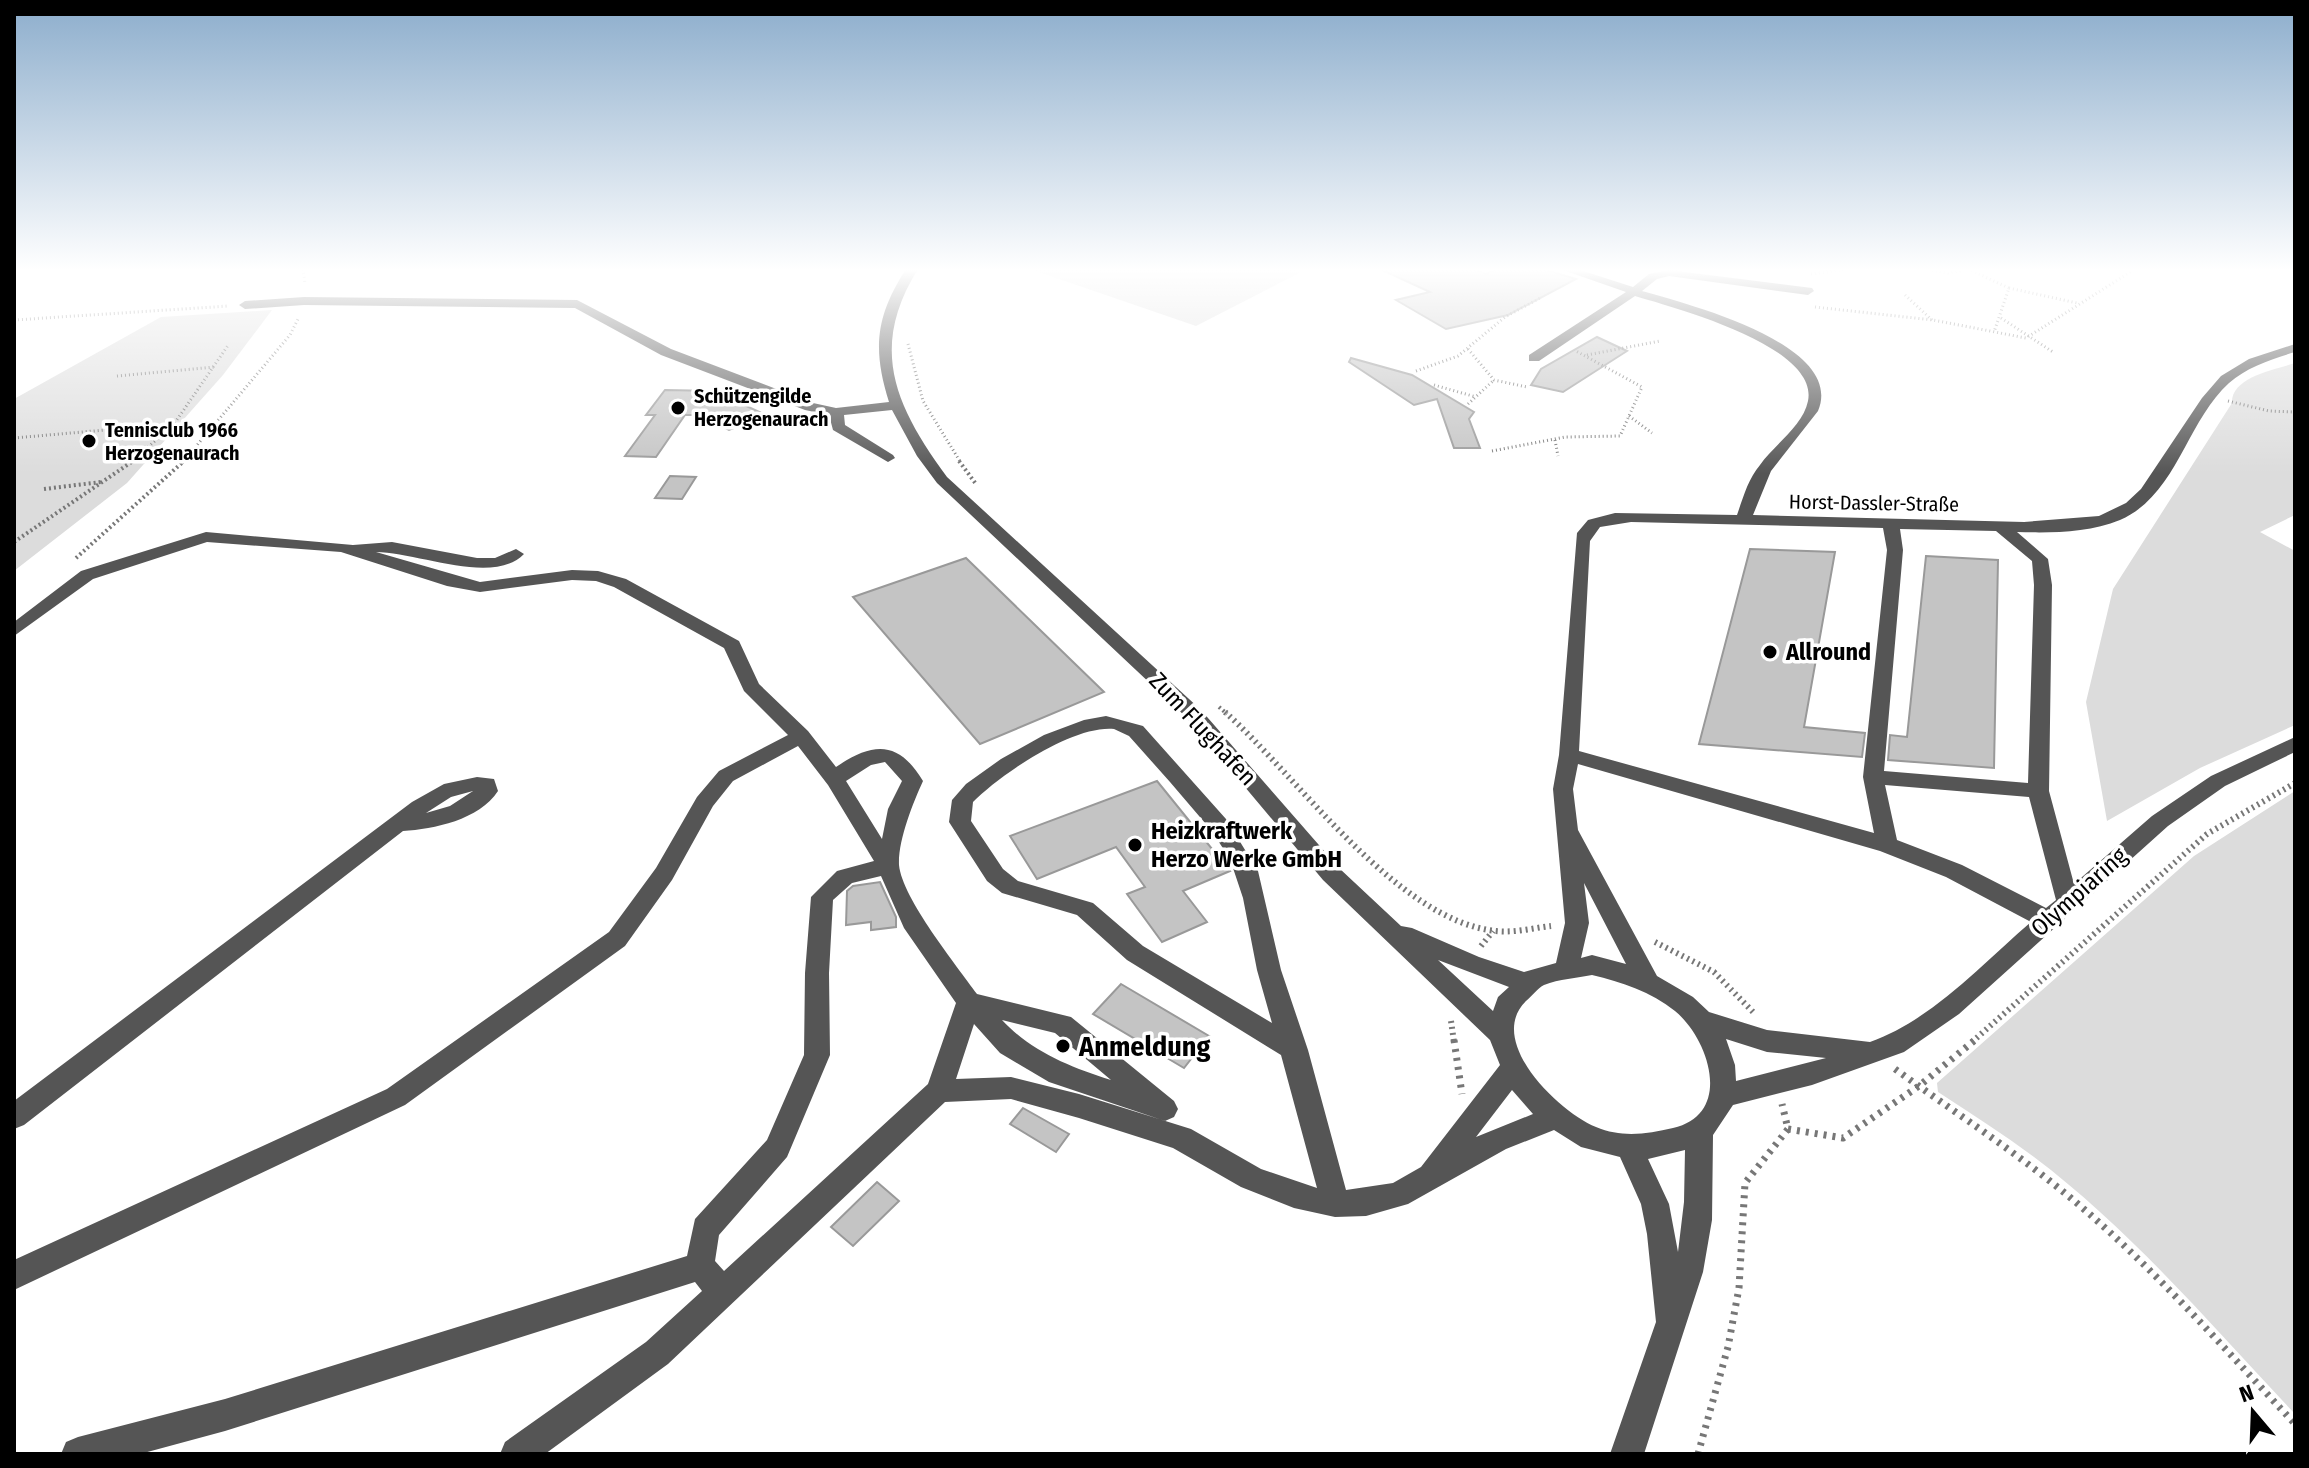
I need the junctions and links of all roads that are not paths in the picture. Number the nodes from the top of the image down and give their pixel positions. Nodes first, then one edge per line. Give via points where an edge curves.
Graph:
1 (639, 338) edge
2 (886, 338) edge
3 (1565, 338) edge
4 (1760, 338) edge
5 (2295, 348) edge
6 (1534, 358) dead end
7 (894, 406) junction
8 (836, 412) junction
9 (888, 458) dead end
10 (1743, 520) junction
11 (1891, 525) junction
12 (2001, 527) junction
13 (343, 547) junction
14 (516, 554) dead end
15 (14, 631) edge
16 (801, 736) junction
17 (2295, 744) edge
18 (1569, 755) junction
19 (1873, 777) junction
20 (835, 780) junction
21 (2038, 791) junction
22 (400, 824) dead end
23 (1566, 828) junction
24 (1887, 845) junction
25 (888, 866) junction
26 (2068, 902) junction
27 (2048, 920) junction
28 (1391, 928) junction
29 (1567, 966) junction
30 (1646, 979) junction
31 (1526, 983) junction
32 (969, 1002) junction
33 (1700, 1020) junction
34 (1501, 1034) junction
35 (1295, 1050) junction
36 (1872, 1052) junction
37 (1511, 1071) junction
38 (939, 1091) junction
39 (1723, 1096) junction
40 (1165, 1109) junction
41 (14, 1117) edge
42 (1554, 1118) junction
43 (1699, 1131) junction
44 (1181, 1138) junction
45 (1629, 1147) junction
46 (1424, 1182) junction
47 (1335, 1204) junction
48 (700, 1266) junction
49 (14, 1275) edge
50 (723, 1292) junction
51 (1668, 1322) junction
52 (78, 1454) edge
53 (517, 1454) edge
54 (1627, 1454) edge

1 - 8 street via 793,401
2 - 7 street, Zum Flughafen via 885,380
3 - 6 street
4 - 10 street, Horst-Dassler-Straße via 1811,377 1815,403 1758,479
5 - 12 street, Horst-Dassler-Straße via 2230,376 2162,471 2125,511 2082,524
7 - 8 street
7 - 28 street, Zum Flughafen via 942,480 1202,722 1294,834
8 - 9 street via 838,427
10 - 11 street, Horst-Dassler-Straße
10 - 18 street via 1612,518 1584,530
11 - 12 street, Horst-Dassler-Straße
11 - 19 street via 1895,550
12 - 21 street via 2040,559
13 - 14 street via 392,547 477,563 498,563
13 - 15 street via 206,537 87,575
13 - 16 street via 480,587 572,575 620,583 732,645 751,687
16 - 20 street
16 - 49 street via 726,776 617,939 396,1097
17 - 26 street, Olympiaring via 2218,781 2160,821
18 - 23 street via 1563,789
18 - 24 street
19 - 21 street
19 - 24 street
20 - 25 street
20 - 25 street via 847,767 886,755 895,758 913,781 899,809
21 - 26 street
22 - 41 street
23 - 29 street via 1577,923
23 - 30 street
24 - 27 street via 1954,871
25 - 32 street via 912,922
25 - 48 street via 845,877 822,897 817,1055 777,1148 705,1229
26 - 27 street, Olympiaring
27 - 36 street, Olympiaring via 1950,1007 1913,1034
28 - 31 street, Zum Flughafen
28 - 34 street, Zum Flughafen
29 - 30 street via 1592,965
29 - 31 street
30 - 33 street
31 - 34 street via 1512,997
32 - 38 street
32 - 40 street via 1009,1045 1058,1074
32 - 40 street via 1062,1024
33 - 36 street, Olympiaring via 1767,1041
33 - 39 street via 1724,1071
34 - 37 street
35 - 35 street via 1242,861 1136,731 1106,722 1066,734 983,780 963,800 960,822 995,875 1010,887 1085,909 1135,953
35 - 47 street
36 - 39 street, Olympiaring via 1812,1074
37 - 42 street
37 - 46 street
38 - 44 street via 1011,1088
38 - 50 street
39 - 43 street
40 - 44 street
42 - 45 street via 1577,1132
42 - 46 street via 1496,1140
43 - 45 street via 1655,1147
43 - 51 street via 1699,1189 1688,1271
44 - 47 street via 1251,1178 1304,1199
45 - 51 street via 1655,1204 1662,1234
46 - 47 street via 1366,1203
48 - 50 street
48 - 52 street via 225,1415
50 - 53 street via 657,1353
51 - 54 street

